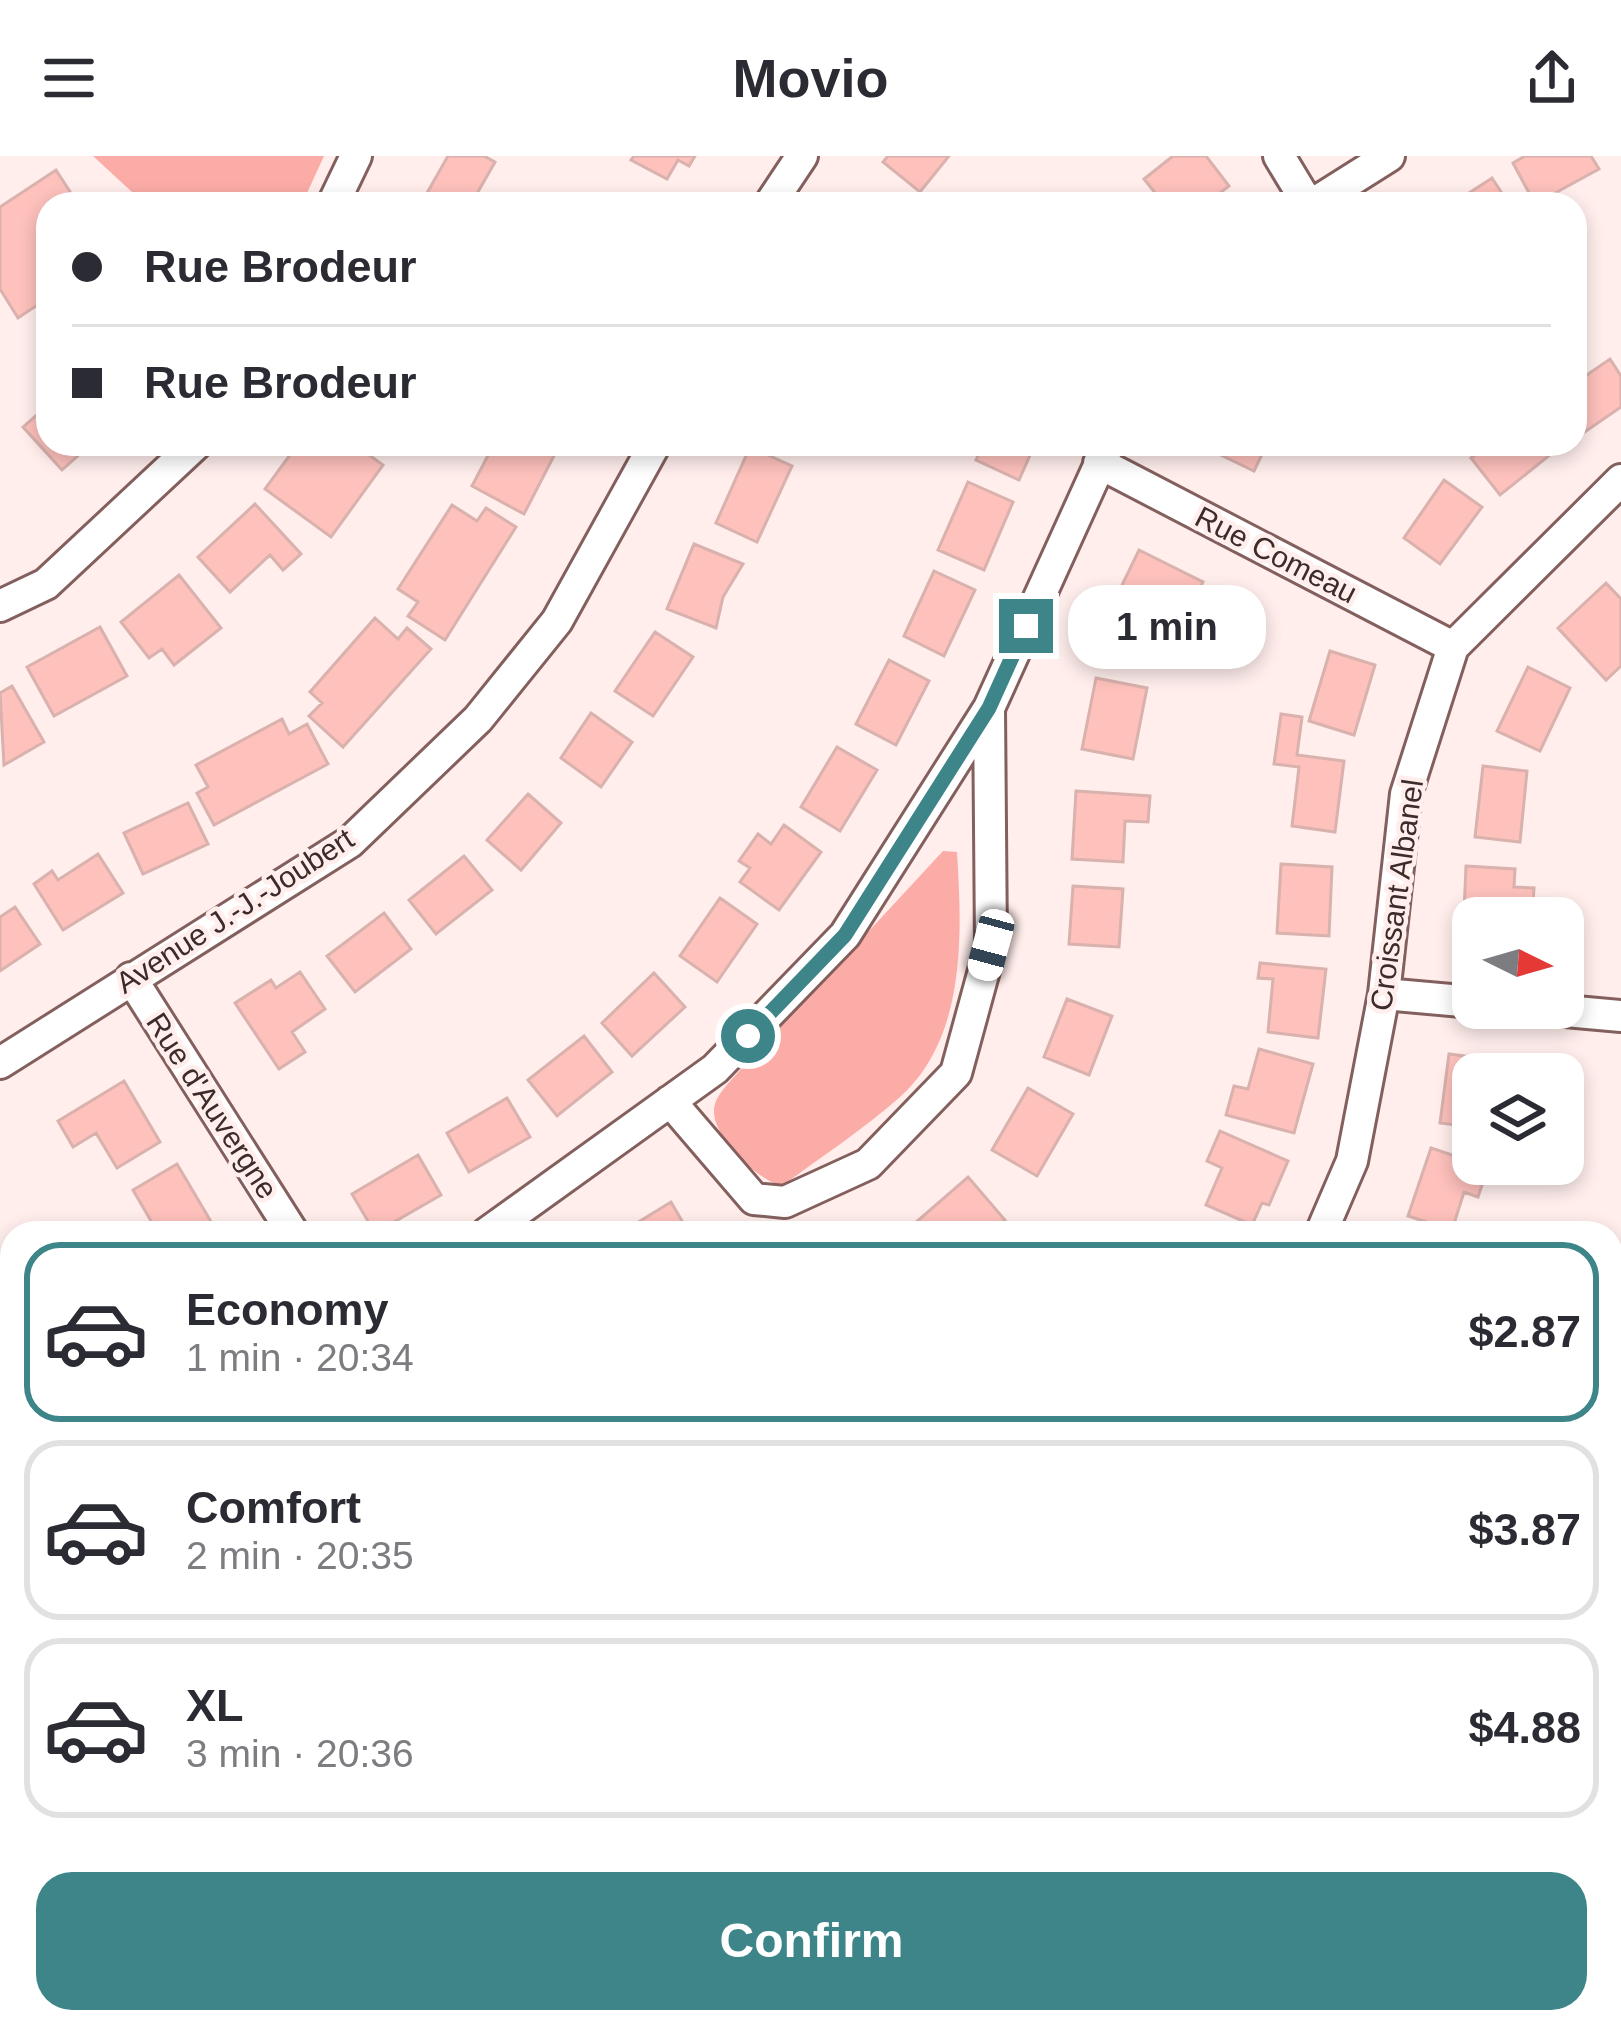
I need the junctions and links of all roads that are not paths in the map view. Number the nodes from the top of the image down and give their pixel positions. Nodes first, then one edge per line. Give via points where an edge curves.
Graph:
1 (356, 156) edge
2 (802, 156) edge
3 (1279, 156) edge
4 (1389, 156) edge
5 (339, 192) edge
6 (778, 192) edge
7 (1303, 192) edge
8 (1330, 192) edge
9 (183, 456) edge
10 (648, 456) edge
11 (1103, 456) edge
12 (1109, 456) edge
13 (1621, 480) edge
14 (0, 606) edge
15 (1453, 646) junction
16 (989, 708) junction
17 (131, 978) junction
18 (1384, 994) junction
19 (1452, 1000) edge
20 (1584, 1013) edge
21 (1621, 1016) edge
22 (0, 1063) edge
23 (670, 1101) junction
24 (285, 1221) edge
25 (504, 1221) edge
26 (1327, 1221) edge

1 - 5 street
2 - 6 street
3 - 7 street
4 - 8 street
9 - 14 street via 46,584
10 - 17 street, Avenue J.-J.-Joubert via 557,621 478,718 350,842
11 - 16 street
12 - 15 street, Rue Comeau
13 - 15 street, Croissant Albanel
15 - 18 street, Croissant Albanel via 1406,794
16 - 23 street via 845,935 715,1069
16 - 23 street via 991,945 956,1073 868,1164 785,1202 754,1199
17 - 22 street, Avenue J.-J.-Joubert
17 - 24 street, Rue d'Auvergne
18 - 19 street
18 - 26 street, Croissant Albanel via 1352,1161
20 - 21 street
23 - 25 street

